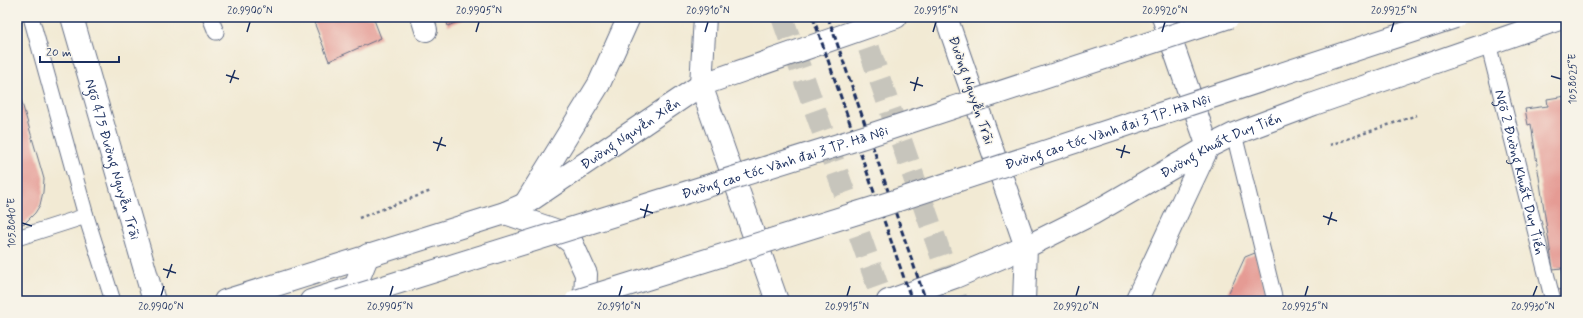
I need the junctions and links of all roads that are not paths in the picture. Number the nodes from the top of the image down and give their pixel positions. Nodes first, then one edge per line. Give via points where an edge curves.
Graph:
1 (31, 17) edge
2 (72, 17) edge
3 (210, 17) edge
4 (629, 17) edge
5 (705, 17) edge
6 (896, 17) edge
7 (946, 17) edge
8 (1163, 17) edge
9 (1229, 17) edge
10 (1455, 17) edge
11 (1565, 17) edge
12 (216, 32) dead end
13 (1488, 43) junction
14 (701, 85) junction
15 (1234, 134) junction
16 (1208, 147) junction
17 (525, 204) junction
18 (505, 213) junction
19 (86, 216) junction
20 (17, 238) edge
21 (1026, 246) junction
22 (368, 255) junction
23 (113, 301) edge
24 (154, 301) edge
25 (225, 301) edge
26 (311, 301) edge
27 (339, 301) edge
28 (576, 301) edge
29 (585, 301) edge
30 (777, 301) edge
31 (888, 301) edge
32 (1024, 301) edge
33 (1136, 301) edge
34 (1275, 301) edge
35 (1553, 301) edge

1 - 19 lane
2 - 24 main road, Ngõ 475 Đường Nguyễn Trãi
3 - 12 lane
4 - 17 main road via 599,84
5 - 14 main road
6 - 14 main road, Đường Nguyễn Xiển
7 - 21 main road, Đường Nguyễn Trãi
8 - 16 main road
9 - 27 main road, Đường cao tốc Vành đai 3 TP. Hà Nội, bridge via 864,137
10 - 28 main road, Đường cao tốc Vành đai 3 TP. Hà Nội, bridge via 886,204
11 - 13 main road, Đường Khuất Duy Tiến
13 - 15 main road, Đường Khuất Duy Tiến
13 - 35 lane, Ngõ 2 Đường Khuất Duy Tiến
14 - 17 main road, Đường Nguyễn Xiển
14 - 30 main road
15 - 16 main road, Đường Khuất Duy Tiến
15 - 34 lane
16 - 21 main road, Đường Khuất Duy Tiến via 1092,214
16 - 33 main road
17 - 18 main road, Đường Nguyễn Xiển
18 - 22 main road, Đường Nguyễn Xiển
18 - 29 main road via 555,230 572,243 586,274
19 - 20 lane
19 - 23 lane
21 - 31 main road, Đường Khuất Duy Tiến via 954,277
21 - 32 main road, Đường Nguyễn Trãi
22 - 25 main road, Đường Nguyễn Xiển
22 - 26 main road via 355,288

